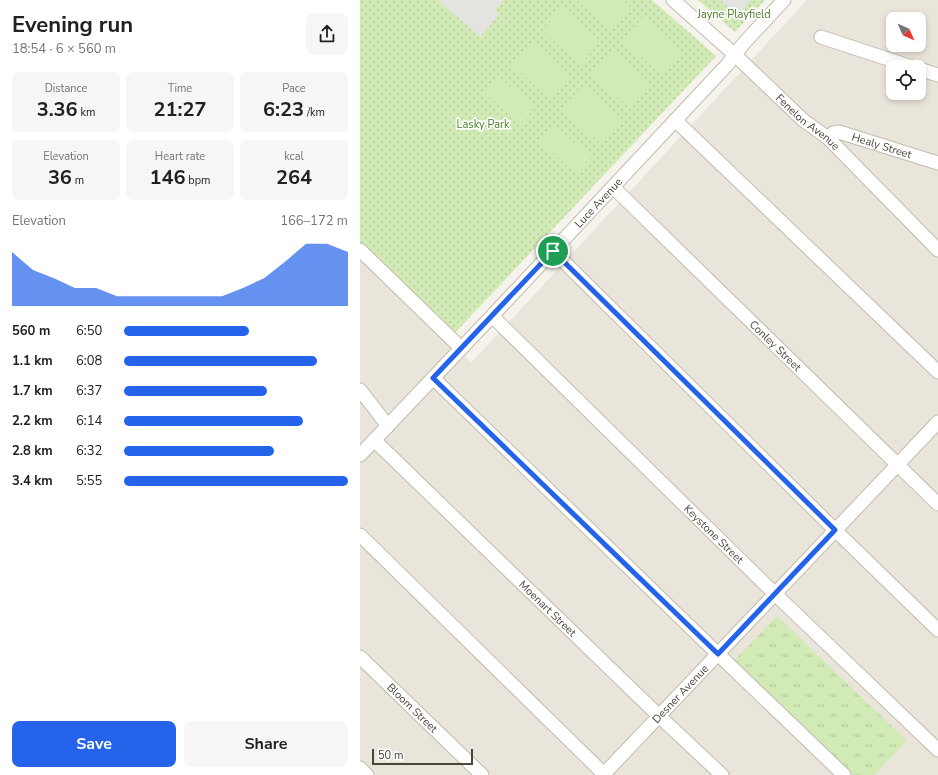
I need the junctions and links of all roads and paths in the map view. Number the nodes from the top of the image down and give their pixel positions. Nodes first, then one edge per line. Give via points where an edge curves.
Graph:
1 (673, 0) edge
2 (784, 0) edge
3 (821, 37) dead end
4 (735, 55) junction
5 (891, 60) edge
6 (926, 71) edge
7 (938, 75) edge
8 (675, 120) junction
9 (828, 138) junction
10 (938, 163) edge
11 (613, 187) junction
12 (360, 250) edge
13 (938, 250) edge
14 (553, 251) junction
15 (492, 316) junction
16 (461, 348) junction
17 (938, 372) edge
18 (433, 378) junction
19 (360, 390) edge
20 (938, 422) edge
21 (388, 426) junction
22 (374, 440) junction
23 (360, 455) edge
24 (897, 465) junction
25 (938, 504) edge
26 (835, 530) junction
27 (360, 535) edge
28 (775, 594) junction
29 (938, 630) edge
30 (718, 654) junction
31 (360, 657) edge
32 (659, 716) junction
33 (938, 750) edge
34 (360, 768) edge
35 (367, 775) edge
36 (482, 775) edge
37 (604, 775) edge
38 (722, 775) edge
39 (844, 775) edge

1 - 4 street, Fenelon Avenue
2 - 4 street, Luce Avenue
3 - 5 street
4 - 8 street, Luce Avenue
4 - 9 street, Fenelon Avenue via 803,120
6 - 7 street
8 - 11 street, Luce Avenue
8 - 17 street
9 - 10 street, Healy Street via 839,132
9 - 13 street, Fenelon Avenue
11 - 14 street, Luce Avenue
11 - 24 street, Conley Street
12 - 16 street
14 - 15 street, Luce Avenue
14 - 26 street
15 - 16 street, Luce Avenue
15 - 28 street, Keystone Street
16 - 18 street, Luce Avenue
18 - 21 street, Luce Avenue
18 - 30 street
19 - 21 street
20 - 24 street, Desner Avenue
21 - 22 street, Luce Avenue
22 - 23 street, Luce Avenue
22 - 32 street, Moenart Street
24 - 25 street, Conley Street
24 - 26 street, Desner Avenue
26 - 28 street, Desner Avenue
26 - 29 street
27 - 37 street
28 - 30 street, Desner Avenue
28 - 33 street, Keystone Street
30 - 32 street, Desner Avenue
30 - 39 street
31 - 36 street, Bloom Street
32 - 37 street, Desner Avenue
32 - 38 street, Moenart Street
34 - 35 street

